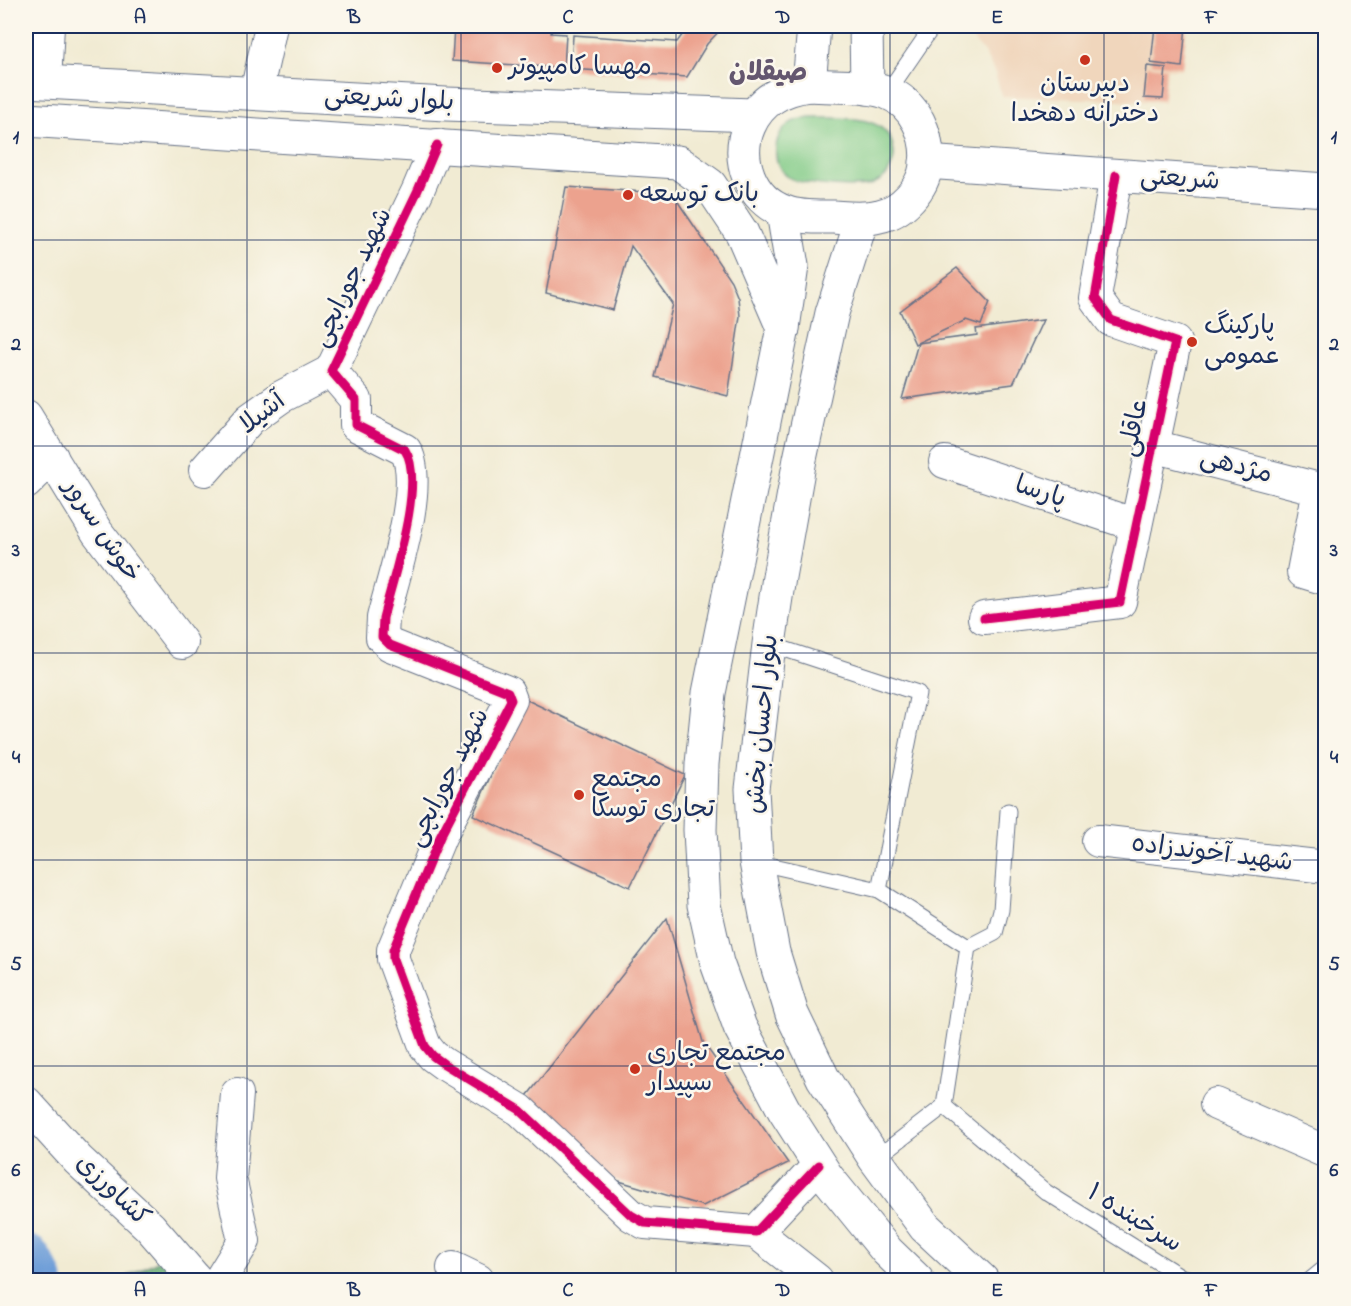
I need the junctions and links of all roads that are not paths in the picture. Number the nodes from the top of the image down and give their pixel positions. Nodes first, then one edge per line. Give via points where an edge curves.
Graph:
1 (48, 26) edge
2 (271, 26) edge
3 (814, 26) edge
4 (866, 26) edge
5 (933, 26) edge
6 (35, 81) edge
7 (809, 85) junction
8 (877, 90) junction
9 (256, 93) junction
10 (653, 112) junction
11 (753, 115) junction
12 (26, 120) edge
13 (437, 145) junction
14 (663, 161) junction
15 (926, 162) junction
16 (1116, 175) junction
17 (1326, 190) edge
18 (783, 212) junction
19 (862, 219) junction
20 (783, 328) junction
21 (331, 371) junction
22 (26, 416) edge
23 (1153, 446) junction
24 (52, 457) junction
25 (945, 462) dead end
26 (205, 470) dead end
27 (26, 483) edge
28 (1136, 525) junction
29 (1326, 579) edge
30 (984, 618) dead end
31 (182, 643) dead end
32 (769, 644) junction
33 (1008, 811) dead end
34 (1098, 841) dead end
35 (756, 862) junction
36 (1326, 867) edge
37 (879, 890) junction
38 (968, 947) junction
39 (237, 1094) dead end
40 (26, 1102) edge
41 (1216, 1104) dead end
42 (944, 1106) junction
43 (1326, 1152) edge
44 (875, 1159) junction
45 (819, 1165) junction
46 (756, 1232) junction
47 (1326, 1267) edge
48 (196, 1281) edge
49 (220, 1281) edge
50 (817, 1281) edge
51 (917, 1281) edge
52 (982, 1281) edge
53 (1198, 1281) edge
54 (1310, 1281) edge

1 - 6 street
2 - 9 street
3 - 7 main road
4 - 8 main road
5 - 8 lane
6 - 9 main road, بلوار شریعتی
7 - 8 main road
7 - 11 main road via 789,88 768,99
8 - 15 main road via 906,105 920,123 927,145
9 - 10 main road, بلوار شریعتی
10 - 11 main road, بلوار شریعتی
10 - 14 main road via 666,122 670,137 657,158
11 - 18 main road via 744,136 743,159 750,181 764,199
12 - 13 main road, بلوار شریعتی
13 - 14 main road, بلوار شریعتی
13 - 21 street, شهید جورابچی
14 - 20 main road via 710,185 742,233
15 - 16 main road, شریعتی
15 - 19 main road via 917,189 902,206 882,216
16 - 17 main road, شریعتی
16 - 23 street, عاقلی via 1095,298 1111,320 1175,342
18 - 19 main road
18 - 20 main road, بلوار احسان بخش via 792,266
19 - 32 main road, بلوار احسان بخش via 832,313 800,459
20 - 45 main road, بلوار احسان بخش via 709,693 700,830 704,905 717,963 740,1027 784,1110
21 - 26 street, آشیلا via 281,397 250,419
21 - 46 street, شهید جورابچی via 356,400 356,425 405,450 410,457 412,503 383,618 382,637 390,645 508,692 511,700 440,837 393,950 425,1046 444,1064 520,1110 631,1215 645,1223
22 - 24 street, خوش سرور
23 - 28 street, عاقلی
23 - 29 street, مژدهی via 1319,489 1303,572
24 - 27 street
24 - 31 street, خوش سرور via 97,532
25 - 28 street, پارسا
28 - 30 street, عاقلی via 1120,602
32 - 35 main road, بلوار احسان بخش via 752,789
32 - 37 lane via 918,693
33 - 38 lane via 1001,910 995,933
34 - 36 street, شهید آخوندزاده
35 - 37 lane
35 - 44 main road, بلوار احسان بخش via 773,952 792,1014 823,1077
37 - 38 lane
38 - 42 lane
39 - 49 street via 230,1178 244,1241
40 - 48 main road, کشاورزی via 78,1160 150,1227
41 - 43 street
42 - 44 lane
42 - 53 lane, سرخبنده ۱ via 1046,1192 1182,1277
44 - 52 main road, بلوار احسان بخش via 925,1227
45 - 46 street
45 - 51 main road, بلوار احسان بخش via 887,1251
46 - 50 street
47 - 54 lane

